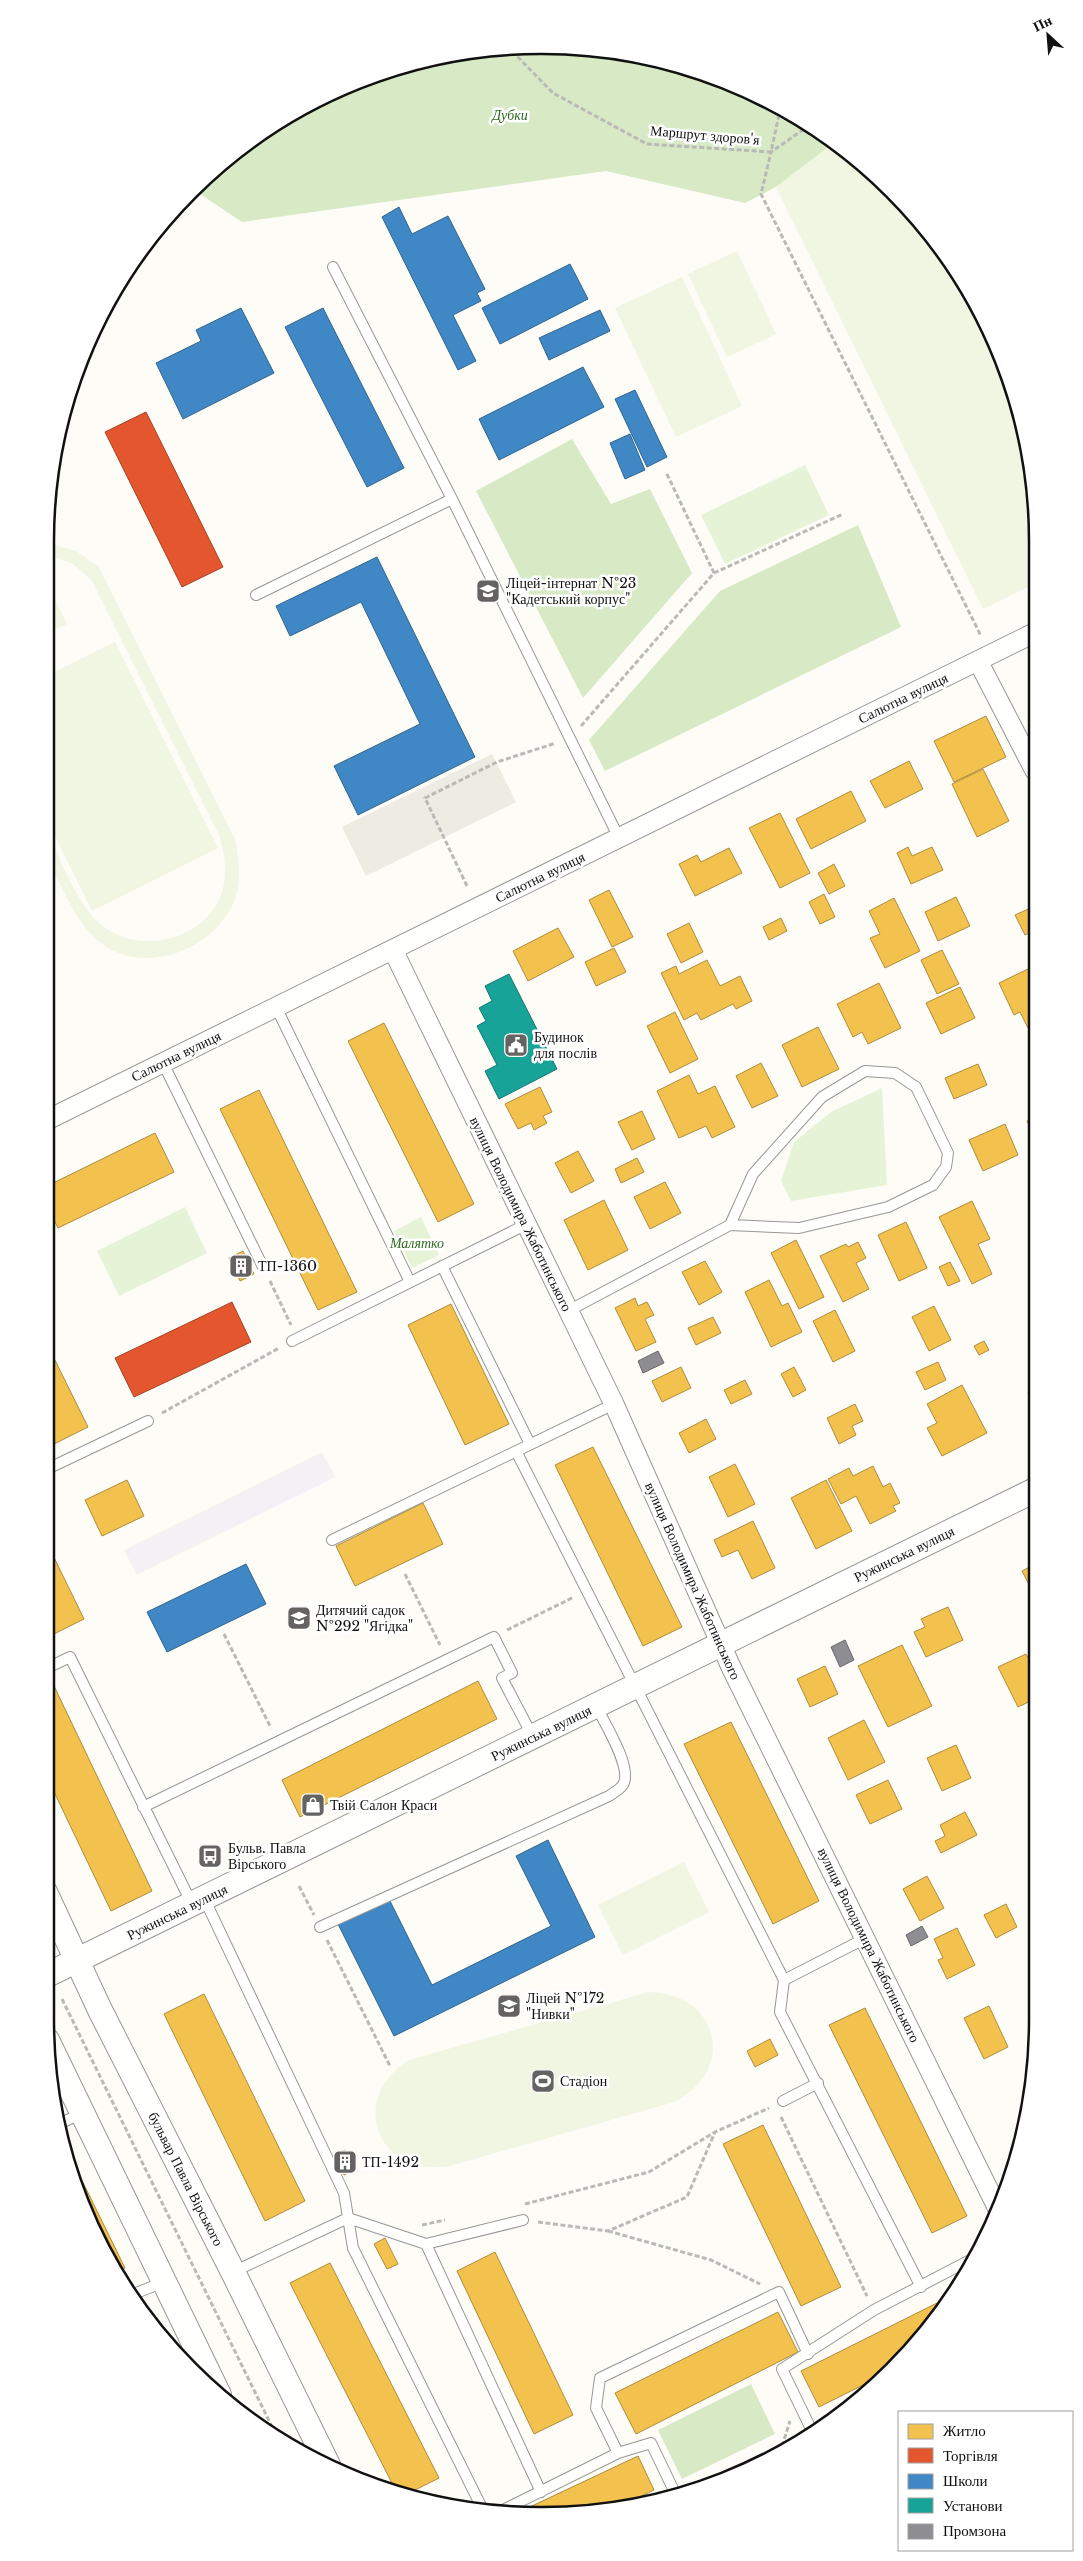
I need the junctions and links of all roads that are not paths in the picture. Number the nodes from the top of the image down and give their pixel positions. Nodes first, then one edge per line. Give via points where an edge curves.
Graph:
1 (333, 267) dead end
2 (452, 499) junction
3 (256, 594) dead end
4 (1029, 636) edge
5 (984, 658) junction
6 (1029, 760) edge
7 (619, 838) junction
8 (392, 950) junction
9 (276, 1007) junction
10 (163, 1063) junction
11 (54, 1117) edge
12 (527, 1224) junction
13 (730, 1225) junction
14 (442, 1266) junction
15 (263, 1267) road end
16 (410, 1282) junction
17 (568, 1310) junction
18 (295, 1339) road end
19 (614, 1404) junction
20 (148, 1421) road end
21 (530, 1444) junction
22 (516, 1451) junction
23 (54, 1466) edge
24 (1029, 1492) edge
25 (332, 1540) dead end
26 (721, 1644) junction
27 (54, 1664) edge
28 (635, 1687) junction
29 (596, 1706) junction
30 (533, 1737) junction
31 (142, 1807) junction
32 (198, 1901) junction
33 (54, 1911) edge
34 (320, 1926) road end
35 (866, 1938) junction
36 (77, 1961) junction
37 (54, 1972) edge
38 (784, 1980) junction
39 (56, 2057) edge
40 (818, 2083) junction
41 (779, 2103) road end
42 (83, 2112) junction
43 (64, 2121) edge
44 (994, 2201) edge
45 (348, 2218) junction
46 (523, 2220) road end
47 (426, 2244) junction
48 (964, 2263) edge
49 (233, 2272) junction
50 (164, 2282) junction
51 (921, 2286) junction
52 (138, 2292) edge
53 (808, 2354) junction
54 (210, 2376) edge
55 (809, 2427) edge
56 (618, 2453) junction
57 (323, 2456) edge
58 (673, 2489) edge
59 (541, 2492) junction
60 (480, 2503) edge
61 (512, 2506) edge

1 - 2 lane
2 - 3 lane
2 - 7 lane
4 - 5 street, Салютна вулиця
5 - 6 street
5 - 7 street, Салютна вулиця
7 - 8 street, Салютна вулиця
8 - 9 street, Салютна вулиця
8 - 12 street, вулиця Володимира Жаботинського
9 - 10 street, Салютна вулиця
9 - 16 lane
10 - 11 street, Салютна вулиця
10 - 15 lane
12 - 14 lane
12 - 17 street, вулиця Володимира Жаботинського
13 - 13 lane via 799,1228 888,1207 933,1186 946,1167 948,1153 916,1087 896,1073 865,1071 822,1097 753,1174
13 - 17 lane
14 - 16 lane
14 - 21 lane
16 - 18 lane
17 - 19 street, вулиця Володимира Жаботинського
19 - 21 lane
19 - 26 street, вулиця Володимира Жаботинського
20 - 23 lane
21 - 22 lane
22 - 25 lane
22 - 28 lane
24 - 26 street, Ружинська вулиця
26 - 28 street, Ружинська вулиця
26 - 35 street, вулиця Володимира Жаботинського
27 - 31 lane via 70,1657
28 - 29 street, Ружинська вулиця
28 - 38 lane
29 - 30 street, Ружинська вулиця
29 - 34 lane via 623,1760 627,1773 623,1786 609,1796
30 - 31 lane via 502,1678 512,1673 494,1636
30 - 32 street, Ружинська вулиця
31 - 32 lane
32 - 36 street, Ружинська вулиця
32 - 45 lane via 344,2193
33 - 36 street, бульвар Павла Вірського
35 - 38 lane
35 - 44 street, вулиця Володимира Жаботинського
36 - 37 street, Ружинська вулиця
36 - 49 street, бульвар Павла Вірського
38 - 40 lane via 780,2012
39 - 42 street
40 - 41 lane
40 - 51 lane
42 - 43 lane
42 - 50 street
45 - 47 lane
45 - 49 lane
45 - 60 lane via 353,2248
46 - 47 lane
47 - 59 lane
48 - 51 lane
49 - 57 street, бульвар Павла Вірського
50 - 52 lane
50 - 54 street
51 - 53 lane via 874,2310
53 - 55 lane via 782,2369
53 - 56 lane via 778,2292 600,2378 596,2408
56 - 58 lane via 651,2443
56 - 59 lane
59 - 61 lane

